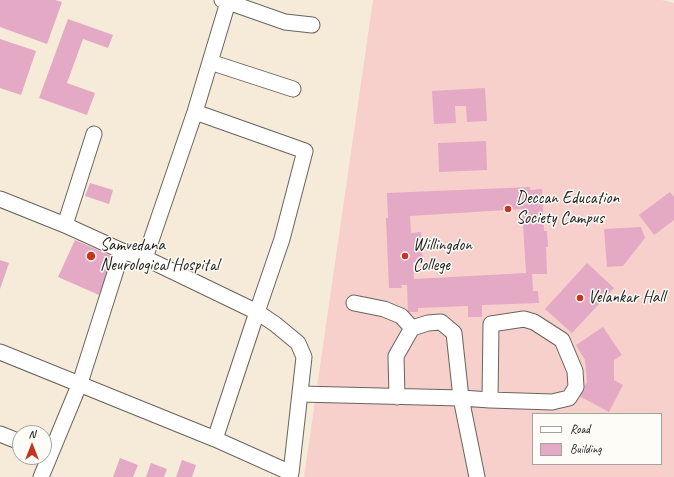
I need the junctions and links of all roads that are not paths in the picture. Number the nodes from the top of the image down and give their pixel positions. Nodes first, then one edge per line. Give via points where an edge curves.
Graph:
1 (225, 1) edge
2 (312, 25) dead end
3 (210, 62) junction
4 (293, 89) dead end
5 (195, 112) junction
6 (94, 134) dead end
7 (0, 199) edge
8 (65, 225) junction
9 (122, 251) junction
10 (145, 258) junction
11 (354, 303) dead end
12 (257, 312) junction
13 (412, 328) junction
14 (0, 352) edge
15 (80, 383) junction
16 (300, 394) junction
17 (397, 397) junction
18 (461, 398) junction
19 (490, 400) junction
20 (0, 434) edge
21 (12, 439) edge
22 (215, 439) junction
23 (52, 442) edge
24 (44, 465) edge
25 (291, 475) edge
26 (41, 477) edge
27 (476, 477) edge

1 - 2 street via 285,22
1 - 3 street
3 - 4 street
3 - 5 street
5 - 10 street
5 - 12 street via 305,151 282,239
6 - 8 street
7 - 8 street
8 - 9 street
9 - 10 street
9 - 15 street
10 - 12 street
11 - 13 street via 384,309 401,316
12 - 16 street via 298,343 304,357
12 - 22 street
13 - 17 street via 396,356
13 - 18 street via 441,322 454,334
14 - 15 street
15 - 22 street
15 - 23 street
16 - 17 street
16 - 25 street
17 - 18 street
18 - 19 street
18 - 27 street
19 - 19 street via 552,402 569,398 576,388 575,371 562,340 534,322 524,319 491,324
20 - 21 street
22 - 25 street
24 - 26 street

